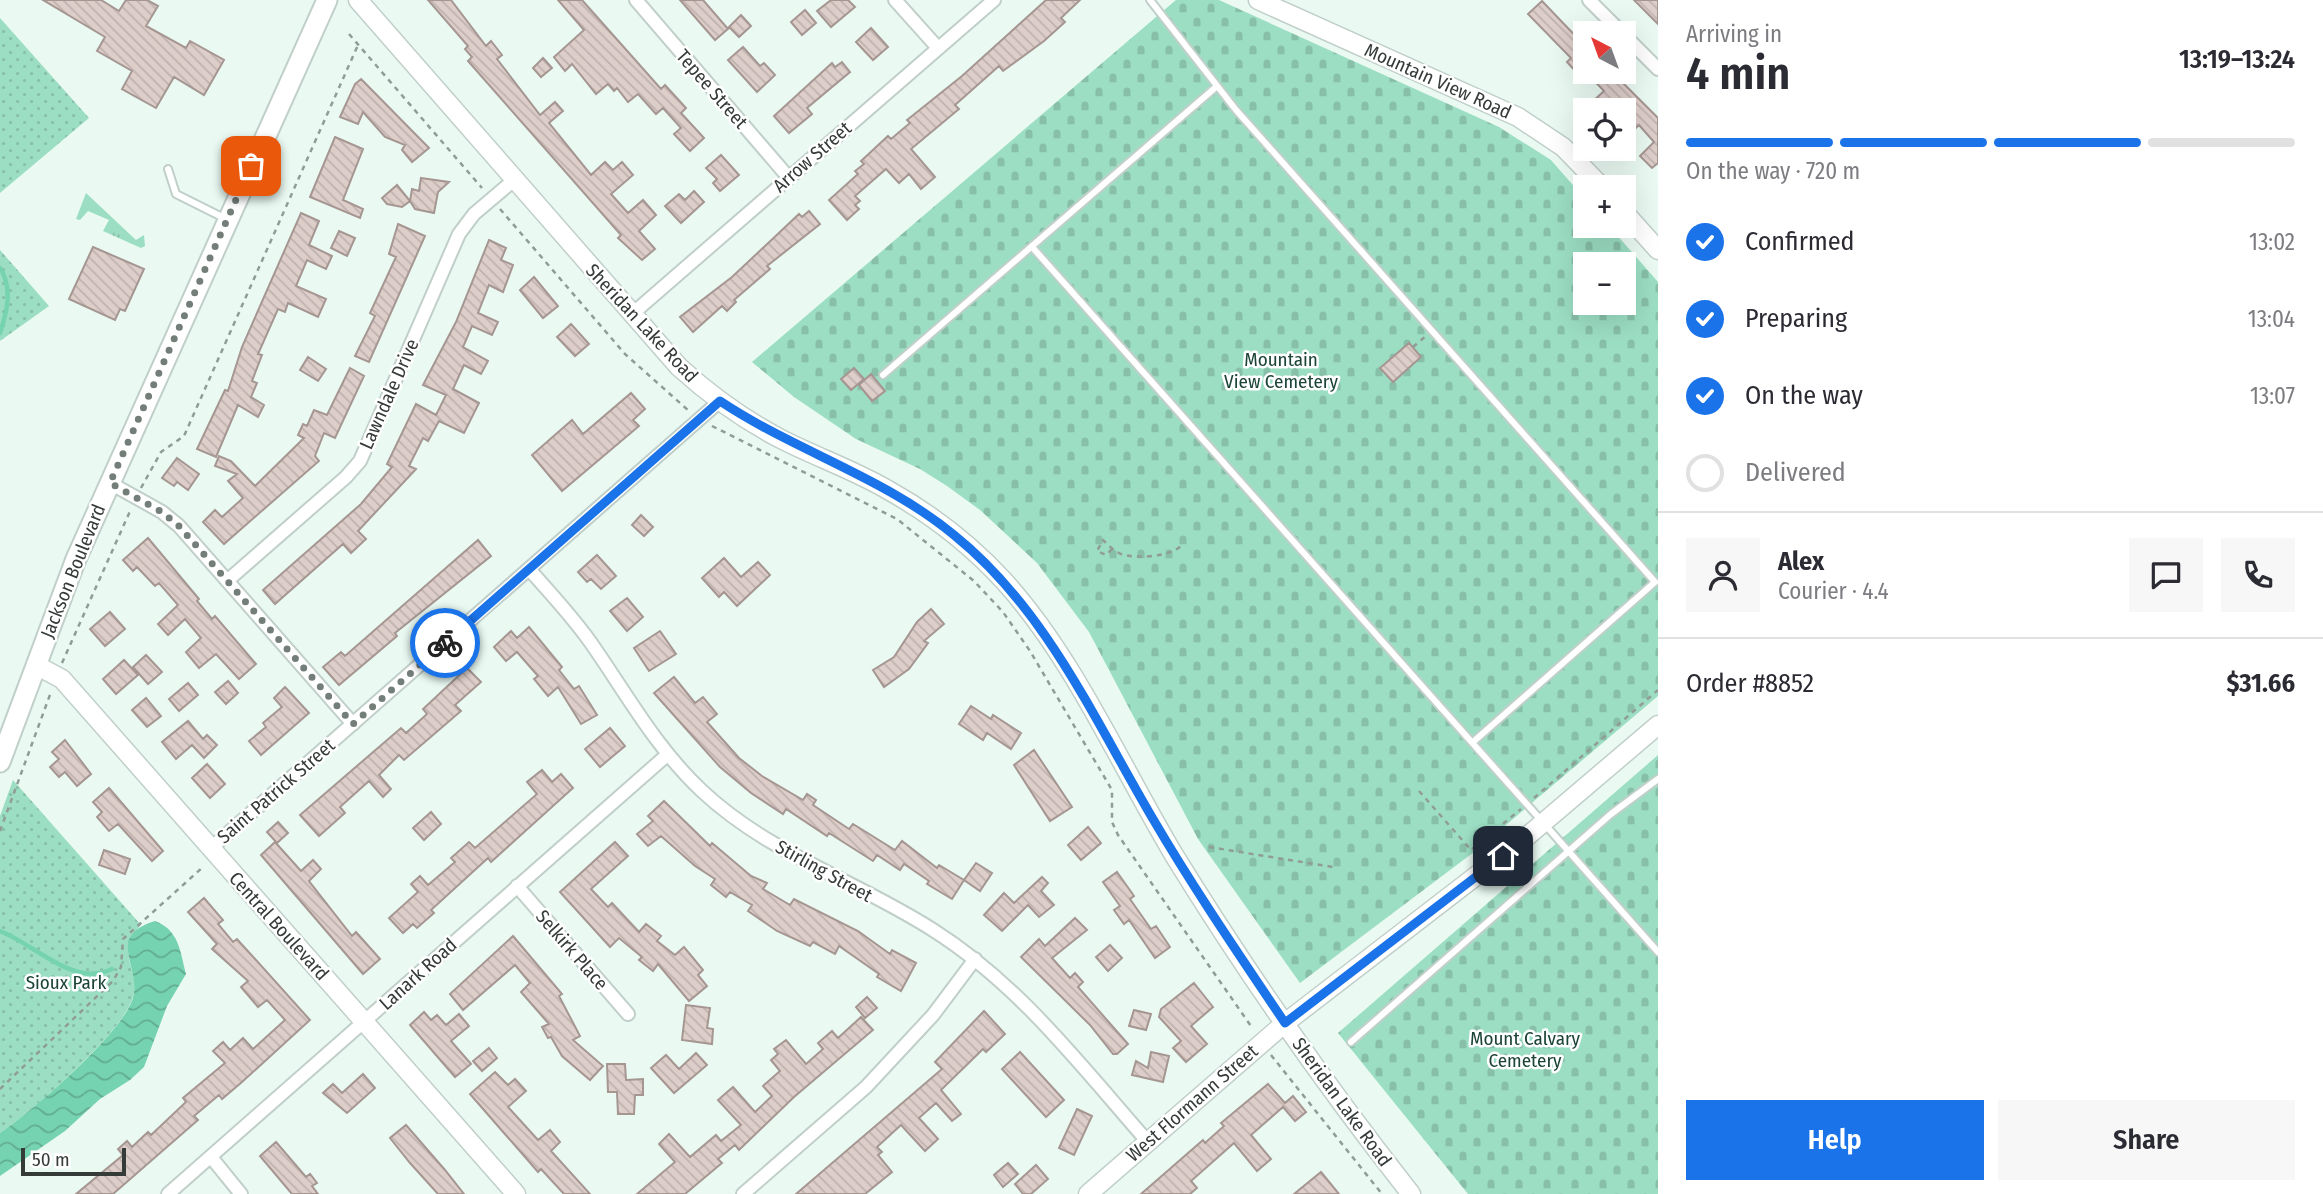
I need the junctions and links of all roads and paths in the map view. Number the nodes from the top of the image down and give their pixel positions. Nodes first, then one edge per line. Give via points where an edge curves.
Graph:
1 (327, 0) edge
2 (358, 0) edge
3 (636, 0) edge
4 (895, 0) edge
5 (994, 0) edge
6 (1150, 0) edge
7 (1258, 0) edge
8 (1589, 0) edge
9 (1610, 21) edge
10 (349, 34) dead end
11 (358, 45) junction
12 (1636, 47) edge
13 (938, 48) junction
14 (1658, 69) edge
15 (1216, 87) junction
16 (168, 169) dead end
17 (1590, 175) edge
18 (789, 178) junction
19 (514, 180) junction
20 (491, 199) junction
21 (227, 219) junction
22 (1636, 225) edge
23 (1033, 248) junction
24 (1658, 250) edge
25 (631, 315) junction
26 (1432, 330) junction
27 (1412, 347) dead end
28 (883, 375) dead end
29 (720, 401) junction
30 (700, 419) junction
31 (110, 483) junction
32 (137, 497) junction
33 (1181, 546) dead end
34 (1112, 549) junction
35 (529, 569) junction
36 (227, 581) junction
37 (36, 665) junction
38 (57, 674) junction
39 (1658, 690) edge
40 (353, 724) junction
41 (1658, 725) edge
42 (1473, 742) junction
43 (2, 751) edge
44 (667, 755) junction
45 (1658, 779) edge
46 (1419, 791) dead end
47 (1528, 803) junction
48 (1544, 822) junction
49 (0, 831) edge
50 (1209, 846) dead end
51 (210, 849) junction
52 (1570, 850) junction
53 (203, 867) dead end
54 (1333, 867) dead end
55 (517, 886) junction
56 (1658, 952) edge
57 (975, 959) junction
58 (628, 1014) dead end
59 (365, 1021) junction
60 (1285, 1023) junction
61 (1351, 1042) dead end
62 (1262, 1043) junction
63 (0, 1089) edge
64 (1148, 1142) junction
65 (211, 1157) junction
66 (169, 1194) edge
67 (241, 1194) edge
68 (516, 1194) edge
69 (743, 1194) edge
70 (1088, 1194) edge
71 (1382, 1194) edge
72 (1411, 1194) edge

1 - 21 main road, Jackson Boulevard
2 - 19 street, Sheridan Lake Road
3 - 18 street, Tepee Street
4 - 13 street
5 - 13 street, Arrow Street
6 - 15 lane
7 - 17 street, Mountain View Road via 1518,117 1563,147
8 - 9 street
10 - 11 path
11 - 20 path
11 - 32 path via 184,436 161,452
12 - 14 street
13 - 18 street, Arrow Street
15 - 23 lane
15 - 26 lane
16 - 21 lane via 176,194
18 - 25 street, Arrow Street
19 - 20 street, Lawndale Drive
19 - 25 street, Sheridan Lake Road
20 - 30 path via 625,354
20 - 36 street, Lawndale Drive via 459,234 360,461
21 - 31 main road, Jackson Boulevard
22 - 24 street
23 - 28 lane
23 - 42 lane
25 - 29 street, Sheridan Lake Road via 679,367
26 - 27 path
26 - 42 lane via 1655,582
29 - 30 street, Saint Patrick Street
29 - 60 street, Sheridan Lake Road via 779,438 908,501 955,536 1004,582 1048,639 1175,856
30 - 35 street, Saint Patrick Street
30 - 62 path via 897,519 942,552 989,596 1037,661 1112,790 1112,822 1118,835
31 - 32 street
31 - 37 main road, Jackson Boulevard
32 - 36 street via 179,526
32 - 38 path
33 - 34 path via 1175,551 1132,556
34 - 34 path via 1103,540 1097,551 1106,555
35 - 40 street, Saint Patrick Street
35 - 44 street, Stirling Street via 590,641
36 - 40 street
37 - 38 street, Central Boulevard
37 - 43 main road, Jackson Boulevard
38 - 49 path
38 - 51 street, Central Boulevard
39 - 47 path
40 - 51 street, Saint Patrick Street
41 - 48 street, West Flormann Street
42 - 47 lane
44 - 55 street, Lanark Road
44 - 57 street, Stirling Street via 702,791 759,835 932,929
45 - 52 lane
46 - 47 path via 1471,850
47 - 48 lane
48 - 52 lane
48 - 60 street, West Flormann Street
50 - 54 path
51 - 59 street, Central Boulevard
52 - 56 lane
52 - 61 lane
53 - 63 path via 129,931 113,981
55 - 58 street, Selkirk Place
55 - 59 street, Lanark Road
57 - 64 street, Stirling Street via 1024,1000
57 - 69 street via 933,1015 866,1087
59 - 65 street, Lanark Road
59 - 68 street, Central Boulevard
60 - 62 street, West Flormann Street
60 - 72 street, Sheridan Lake Road
62 - 64 street, West Flormann Street
62 - 71 path
64 - 70 street, West Flormann Street
65 - 66 street, Lanark Road
65 - 67 street

